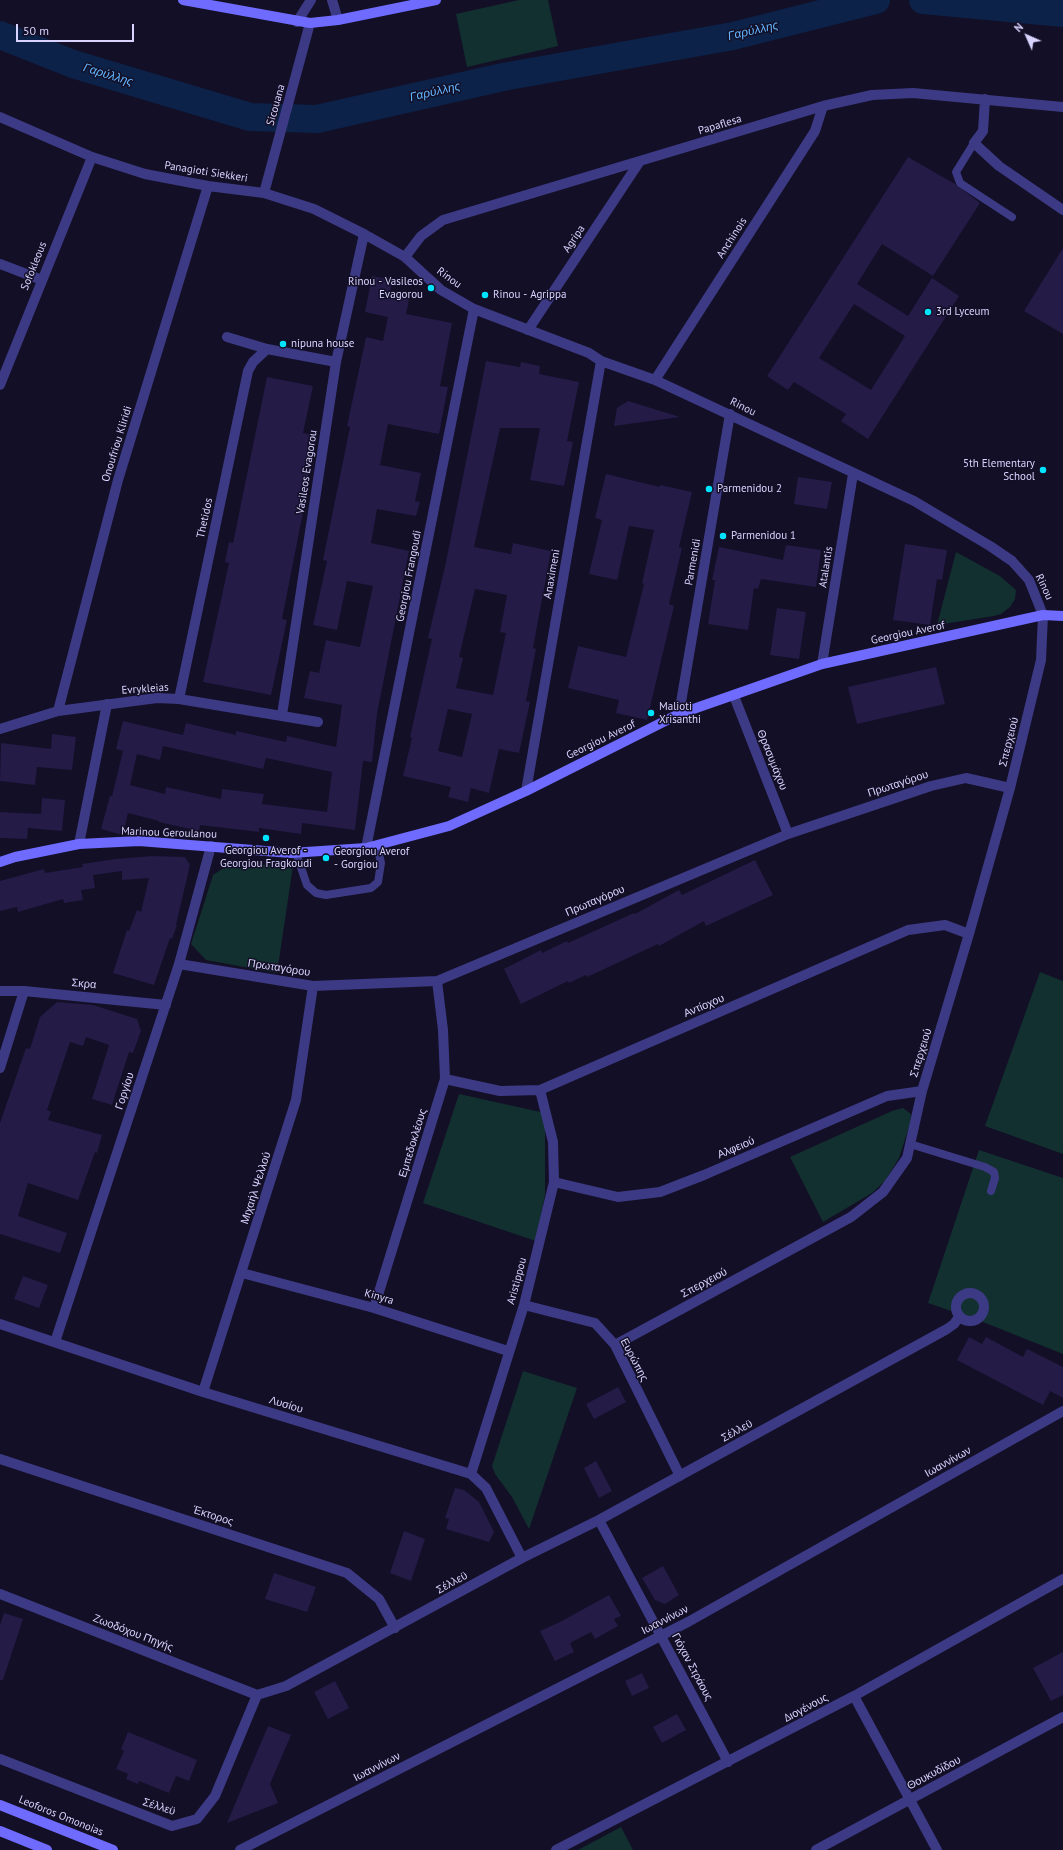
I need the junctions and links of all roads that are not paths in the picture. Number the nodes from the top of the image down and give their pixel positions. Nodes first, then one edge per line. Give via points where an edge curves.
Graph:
1 (183, 0) edge
2 (311, 0) edge
3 (332, 0) edge
4 (436, 0) edge
5 (338, 20) junction
6 (297, 22) junction
7 (310, 23) junction
8 (985, 100) junction
9 (823, 106) junction
10 (1063, 106) edge
11 (0, 117) edge
12 (974, 143) junction
13 (92, 157) junction
14 (640, 161) junction
15 (208, 186) junction
16 (264, 193) junction
17 (1063, 210) edge
18 (1012, 217) dead end
19 (364, 234) junction
20 (405, 257) junction
21 (0, 264) edge
22 (42, 280) junction
23 (474, 309) junction
24 (528, 330) junction
25 (227, 337) dead end
26 (267, 349) junction
27 (601, 361) junction
28 (336, 362) junction
29 (655, 380) junction
30 (0, 385) edge
31 (730, 414) junction
32 (853, 474) junction
33 (1043, 615) junction
34 (1063, 616) edge
35 (822, 664) junction
36 (734, 696) junction
37 (180, 699) junction
38 (107, 704) junction
39 (58, 711) junction
40 (679, 714) junction
41 (282, 715) junction
42 (318, 722) dead end
43 (0, 729) edge
44 (1010, 788) junction
45 (526, 791) junction
46 (788, 834) junction
47 (79, 844) junction
48 (377, 845) junction
49 (211, 846) junction
50 (366, 848) junction
51 (293, 853) junction
52 (0, 862) edge
53 (969, 934) junction
54 (179, 964) junction
55 (437, 981) junction
56 (313, 986) junction
57 (0, 991) edge
58 (24, 991) junction
59 (166, 1006) junction
60 (0, 1068) edge
61 (445, 1079) junction
62 (540, 1090) junction
63 (922, 1091) junction
64 (910, 1144) junction
65 (554, 1182) junction
66 (991, 1191) dead end
67 (242, 1273) junction
68 (524, 1304) junction
69 (374, 1308) junction
70 (959, 1317) dead end
71 (0, 1324) edge
72 (54, 1342) junction
73 (615, 1345) junction
74 (508, 1351) junction
75 (203, 1392) junction
76 (1063, 1411) edge
77 (0, 1459) edge
78 (471, 1474) junction
79 (680, 1476) junction
80 (600, 1520) junction
81 (522, 1558) junction
82 (1063, 1579) edge
83 (0, 1594) edge
84 (396, 1628) junction
85 (661, 1636) junction
86 (257, 1695) junction
87 (854, 1696) junction
88 (1063, 1717) edge
89 (0, 1759) edge
90 (728, 1762) junction
91 (911, 1799) junction
92 (0, 1805) edge
93 (0, 1831) edge
94 (271, 1835) junction
95 (47, 1850) edge
96 (112, 1850) edge
97 (240, 1850) edge
98 (260, 1850) edge
99 (556, 1850) edge
100 (816, 1850) edge
101 (937, 1850) edge

1 - 6 street
2 - 6 street
3 - 5 street
4 - 5 street
5 - 7 street
6 - 7 street
7 - 16 street, Sicouana
8 - 9 street, Papaflesa via 913,93 872,95
8 - 10 street, Papaflesa
8 - 12 street via 983,132
9 - 14 street, Papaflesa
9 - 29 street, Anchinois via 815,131
11 - 13 street, Panagioti Siekkeri
12 - 17 street via 999,166
12 - 18 lane via 956,172 960,183
13 - 15 street, Panagioti Siekkeri via 145,174
13 - 22 street, Sofokleous
14 - 20 street, Papaflesa via 443,220 421,236
14 - 24 street, Agripa
15 - 16 street, Panagioti Siekkeri
15 - 39 street, Onoufriou Kliridi via 118,480
16 - 19 street, Panagioti Siekkeri via 314,209
19 - 20 street, Panagioti Siekkeri
19 - 28 street, Vasileos Evagorou
20 - 23 street, Rinou via 441,290
21 - 22 street
22 - 30 street, Sofokleous
23 - 24 street, Rinou
23 - 50 street, Georgiou Frangoudi
24 - 27 street, Rinou via 588,353
25 - 26 street
26 - 28 street
26 - 37 street, Thetidos via 253,362 248,371
27 - 29 street, Rinou
27 - 45 street, Anaximeni
28 - 41 street, Vasileos Evagorou
29 - 31 street, Rinou
31 - 32 street, Rinou
31 - 40 street, Parmenidi
32 - 33 street, Rinou via 914,501 1012,561 1029,580
32 - 35 street, Atalantis
33 - 34 street, Georgiou Averof
33 - 35 street, Georgiou Averof
33 - 44 street, Σπερχειού via 1041,660
35 - 36 street, Georgiou Averof
36 - 40 street, Georgiou Averof
36 - 46 street, Θρασυμάχου
37 - 38 street, Evrykleias via 157,698
37 - 41 street, Evrykleias
38 - 39 street, Evrykleias
38 - 47 street
39 - 43 street, Evrykleias
40 - 45 street, Georgiou Averof
41 - 42 street, Evrykleias
44 - 46 street, Πρωταγόρου via 966,778 930,786
44 - 53 street, Σπερχειού
45 - 48 street, Georgiou Averof via 449,826
46 - 55 street, Πρωταγόρου
47 - 49 street, Marinou Geroulanou via 139,841
47 - 52 street, Marinou Geroulanou
48 - 50 street, Georgiou Averof
48 - 51 lane via 380,863 378,882 371,888 326,895 316,893 307,884
49 - 51 street, Marinou Geroulanou
49 - 54 street, Γοργίου
50 - 51 street, Georgiou Averof
53 - 62 street, Αντίοχου via 945,925 908,930
53 - 63 street, Σπερχειού
54 - 56 street, Πρωταγόρου
54 - 59 street, Γοργίου
55 - 56 street, Πρωταγόρου
55 - 61 street, Εμπεδοκλέους
56 - 67 street, Μιχαήλ Ψελλού via 296,1100
57 - 58 street, Σκρα
58 - 59 street, Σκρα
58 - 60 street
59 - 72 street, Γοργίου
61 - 62 street, Αντίοχου via 500,1091
61 - 69 street, Εμπεδοκλέους
62 - 65 street, Aristippou via 553,1142
63 - 64 street, Σπερχειού
63 - 65 street, Αλφειού via 887,1096 660,1192 618,1197
64 - 66 lane via 994,1172
64 - 73 street, Σπερχειού via 907,1158 883,1192 851,1217
65 - 68 street, Aristippou
67 - 69 street, Kinyra
67 - 75 street, Μιχαήλ Ψελλού
68 - 73 street, Ευρώπης via 595,1323
68 - 74 street, Aristippou
69 - 74 street, Kinyra
70 - 79 street, Σέλλεϋ via 947,1328
71 - 72 street, Λυσίου
72 - 75 street, Λυσίου
73 - 79 street, Ευρώπης
74 - 78 street, Aristippou
75 - 78 street, Λυσίου
76 - 85 street, Ιωαννίνων
77 - 84 street, Έκτορος via 347,1573 379,1600
78 - 81 street, Λυσίου via 486,1488
79 - 80 street, Σέλλεϋ
80 - 81 street, Σέλλεϋ
80 - 85 street, Γιόχαν Στράους
81 - 84 street, Σέλλεϋ
82 - 87 street, Διογένους
83 - 86 street, Ζωοδόχου Πηγής
84 - 86 street, Σέλλεϋ via 286,1686
85 - 90 street, Γιόχαν Στράους
85 - 94 street, Ιωαννίνων
86 - 89 street, Σέλλεϋ via 216,1796 197,1819 172,1826
87 - 90 street, Διογένους
87 - 91 street
88 - 91 street, Θουκυδίδου
90 - 99 street, Διογένους
91 - 100 street, Θουκυδίδου
91 - 101 street
92 - 96 street, Leoforos Omonoias
93 - 95 street
94 - 97 street, Ιωαννίνων
94 - 98 street, Ιωαννίνων

